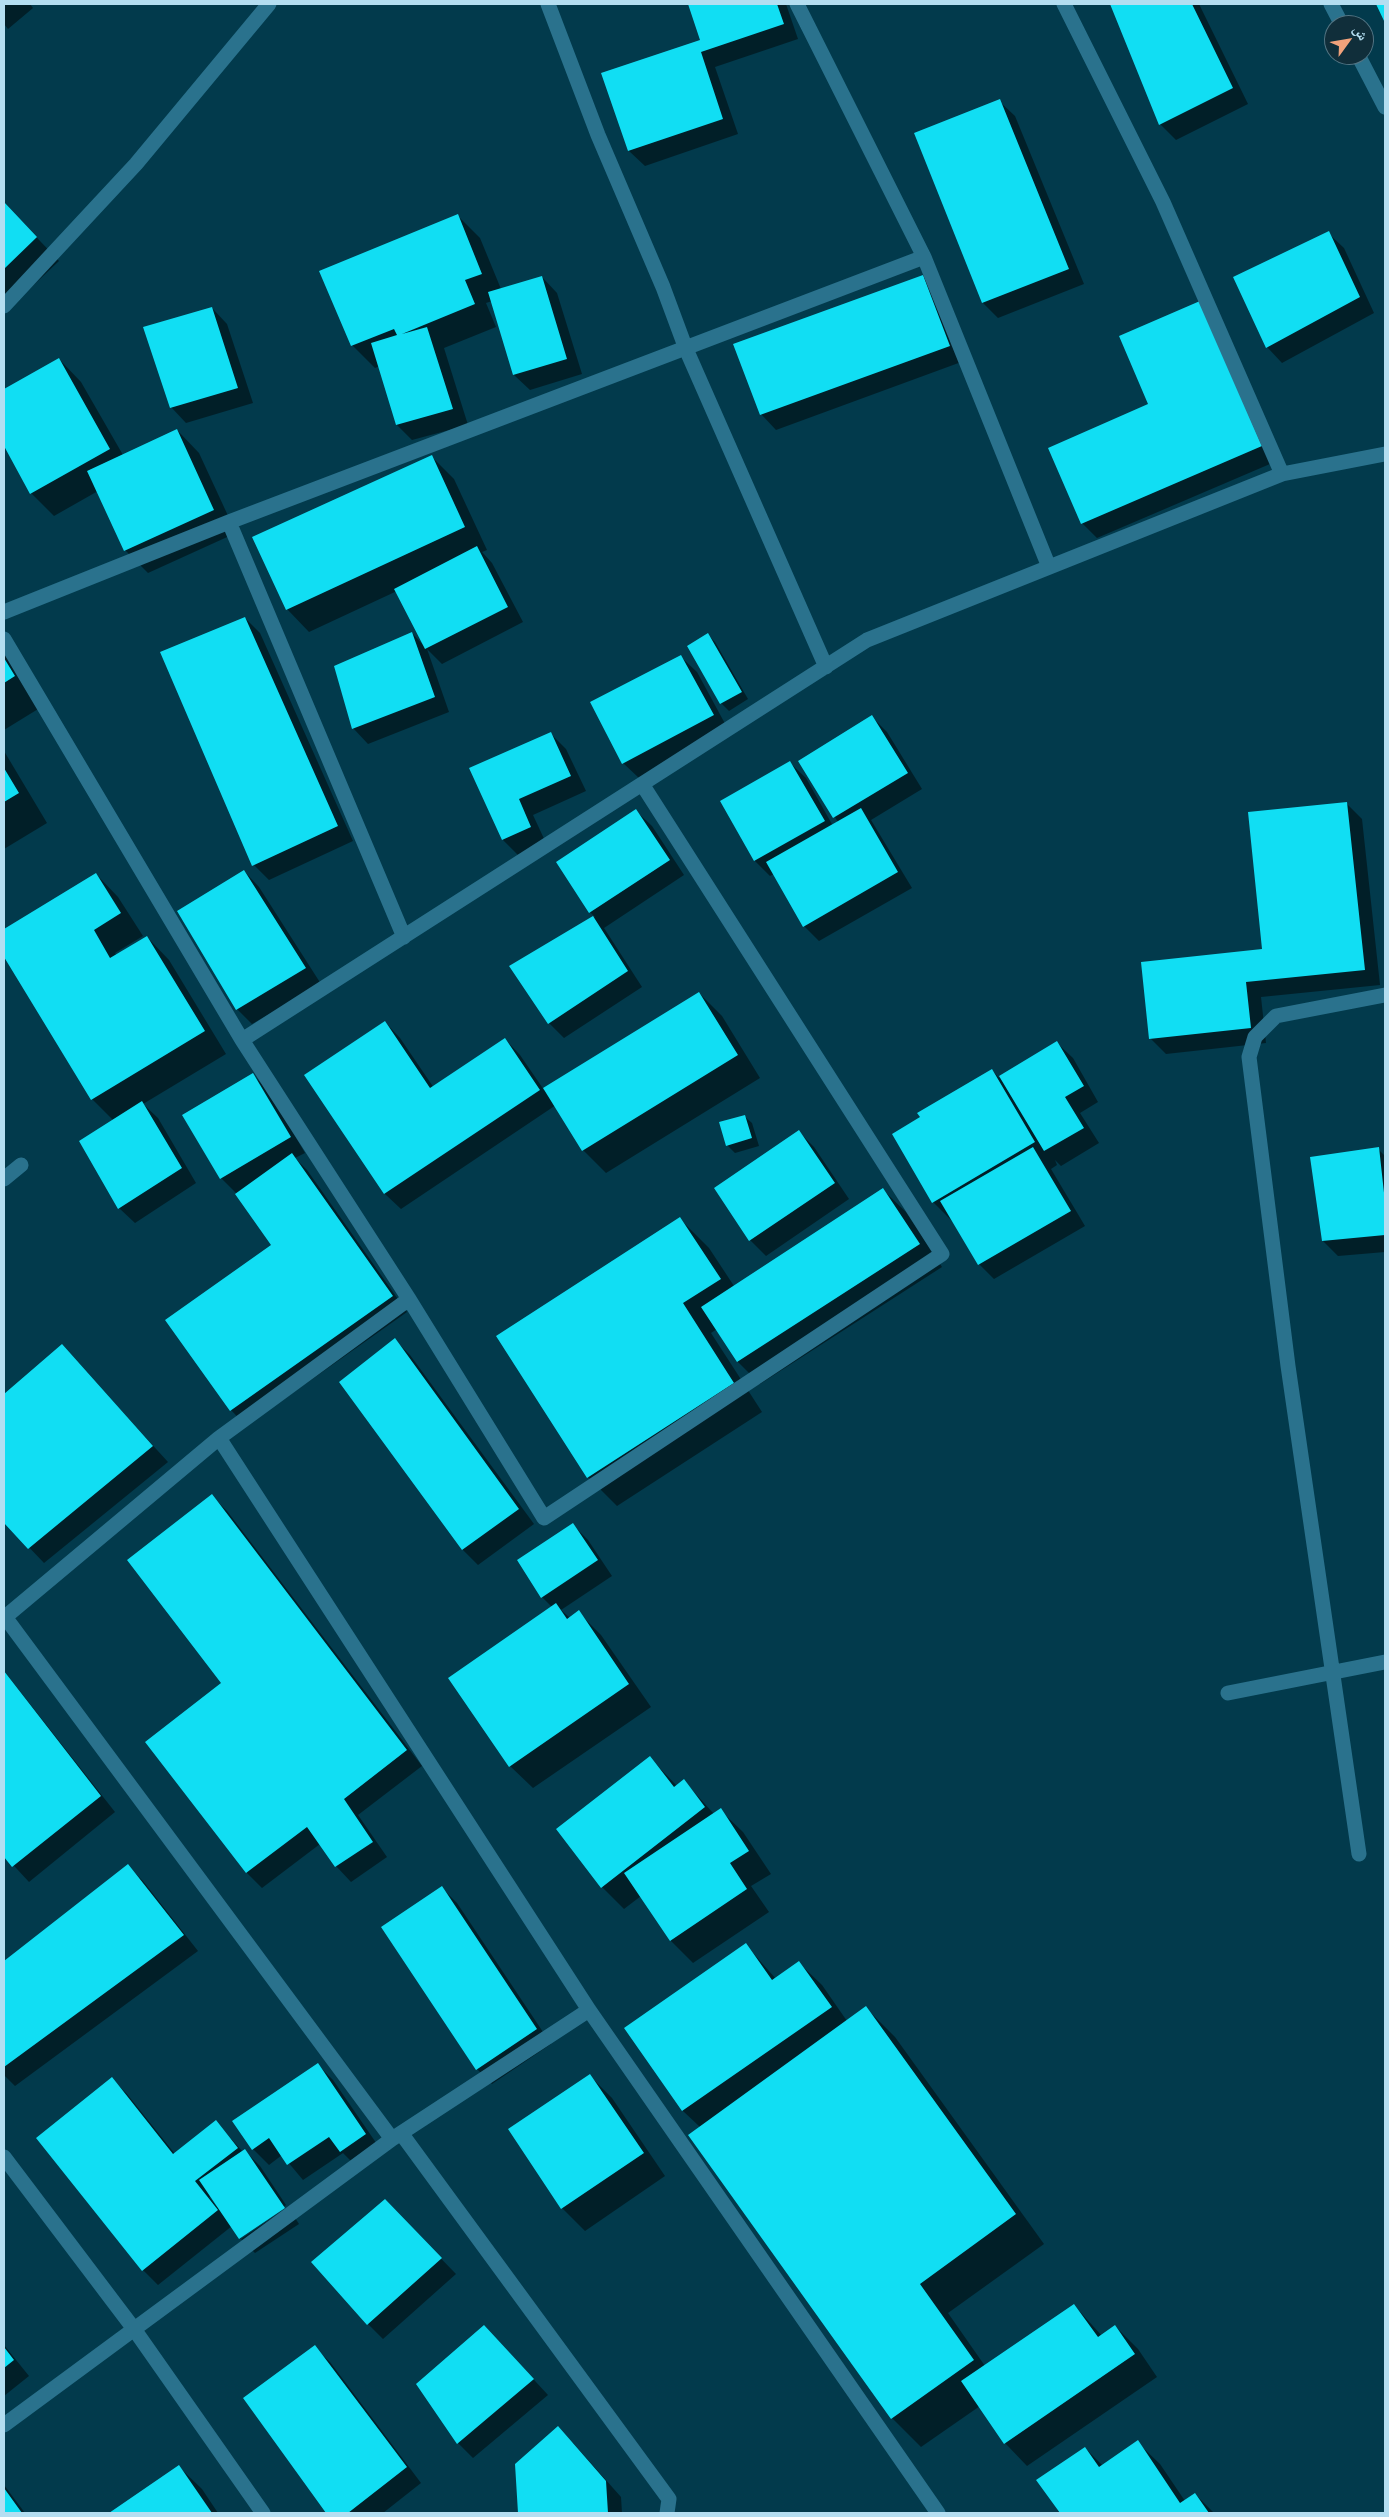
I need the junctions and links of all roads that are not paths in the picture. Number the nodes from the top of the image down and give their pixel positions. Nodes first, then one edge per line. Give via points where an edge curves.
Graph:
1 (269, 4) edge
2 (548, 4) edge
3 (797, 4) edge
4 (1064, 4) edge
5 (1363, 65) edge
6 (1385, 107) edge
7 (924, 257) junction
8 (4, 306) edge
9 (686, 349) junction
10 (1385, 454) edge
11 (1282, 474) junction
12 (229, 522) junction
13 (1049, 567) junction
14 (4, 612) edge
15 (4, 639) edge
16 (826, 667) junction
17 (642, 784) junction
18 (404, 937) junction
19 (1385, 995) edge
20 (242, 1040) junction
21 (21, 1165) dead end
22 (4, 1179) edge
23 (409, 1299) junction
24 (219, 1438) junction
25 (4, 1617) edge
26 (1385, 1662) edge
27 (1334, 1672) junction
28 (1228, 1693) dead end
29 (1359, 1854) dead end
30 (590, 2010) junction
31 (397, 2136) junction
32 (4, 2157) edge
33 (134, 2329) junction
34 (4, 2425) edge
35 (668, 2506) edge
36 (263, 2513) edge
37 (681, 2513) edge
38 (938, 2513) edge

1 - 8 street via 136,164
2 - 9 street
3 - 7 street
4 - 11 street via 1163,202
5 - 6 street
7 - 9 street
7 - 13 street
9 - 12 street
9 - 16 street
10 - 11 street
11 - 13 street
12 - 14 street
12 - 18 street
13 - 16 street via 867,640
15 - 20 street
16 - 17 street
17 - 18 street
17 - 23 street via 942,1254 544,1518
18 - 20 street
19 - 27 street via 1276,1016 1255,1037 1249,1057 1288,1366
20 - 23 street
21 - 22 street
23 - 24 street
24 - 25 street
24 - 30 street
25 - 31 street
26 - 27 street
27 - 28 street
27 - 29 street
30 - 31 street
30 - 38 street
31 - 33 street
31 - 35 street
32 - 33 street
33 - 34 street
33 - 36 street
35 - 37 street

